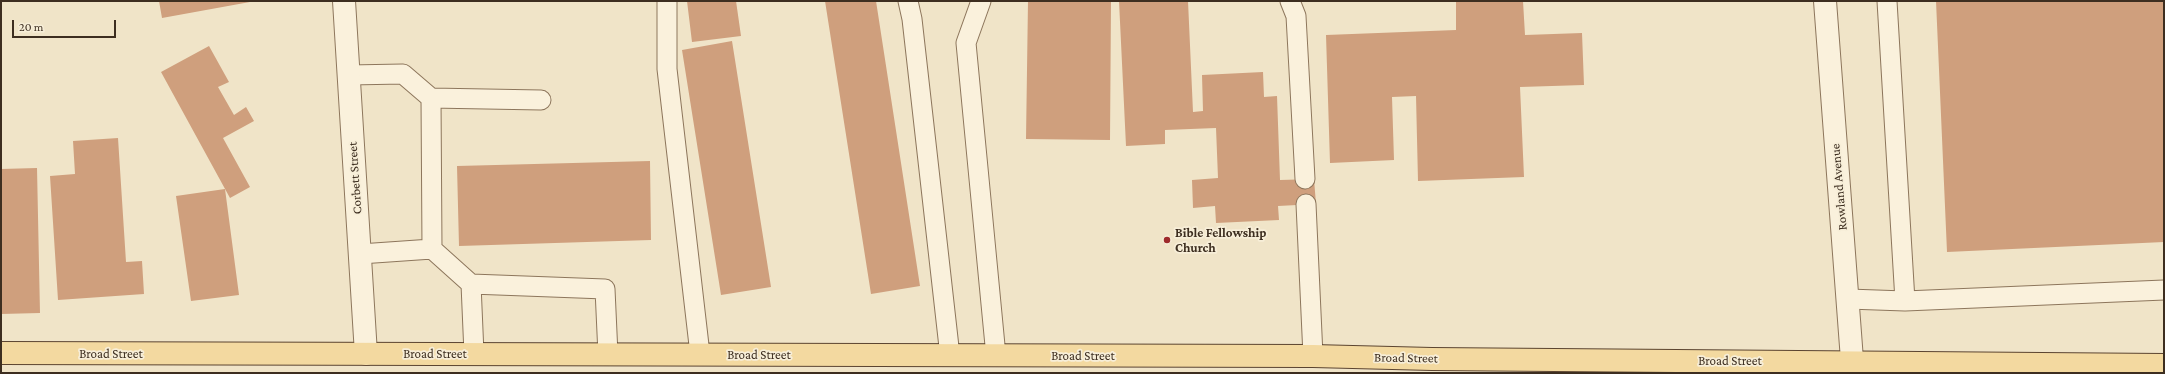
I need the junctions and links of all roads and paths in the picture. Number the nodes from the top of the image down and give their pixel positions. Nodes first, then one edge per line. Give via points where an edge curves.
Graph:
1 (344, 1) edge
2 (667, 1) edge
3 (908, 1) edge
4 (981, 1) edge
5 (1290, 1) edge
6 (1825, 1) edge
7 (1887, 1) edge
8 (349, 75) junction
9 (431, 98) junction
10 (542, 100) dead end
11 (1305, 179) dead end
12 (1306, 204) dead end
13 (432, 249) junction
14 (360, 254) junction
15 (471, 284) junction
16 (2164, 290) edge
17 (1848, 299) junction
18 (1905, 301) junction
19 (1, 353) edge
20 (366, 354) junction
21 (474, 354) junction
22 (700, 354) junction
23 (608, 355) junction
24 (950, 356) junction
25 (996, 356) junction
26 (1313, 356) junction
27 (2164, 365) edge
28 (1432, 366) edge
29 (1853, 367) edge

1 - 8 street, Corbett Street
2 - 22 lane via 667,69
3 - 24 lane
4 - 25 lane via 966,43
5 - 11 lane via 1296,16
6 - 17 street, Rowland Avenue
7 - 18 lane
8 - 9 lane via 403,74
8 - 14 street, Corbett Street
9 - 10 lane
9 - 13 lane
12 - 26 lane
13 - 14 lane
13 - 15 lane
14 - 20 street, Corbett Street
15 - 21 lane
15 - 23 lane via 605,289
16 - 18 lane
17 - 18 lane
17 - 29 street, Rowland Avenue
19 - 20 main road, Broad Street
20 - 21 main road, Broad Street
21 - 23 main road, Broad Street
22 - 23 main road, Broad Street
22 - 24 main road, Broad Street
24 - 25 main road, Broad Street
25 - 26 main road, Broad Street
26 - 28 main road, Broad Street
27 - 29 main road, Broad Street
28 - 29 main road, Broad Street

